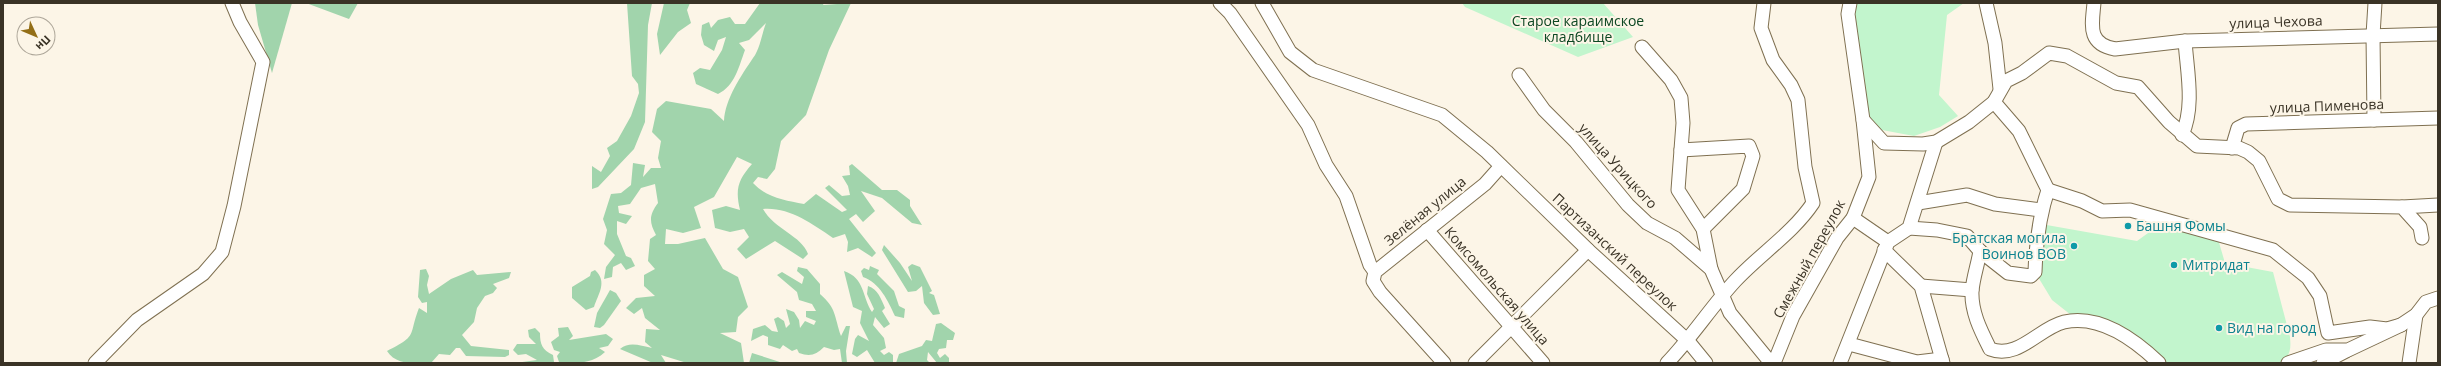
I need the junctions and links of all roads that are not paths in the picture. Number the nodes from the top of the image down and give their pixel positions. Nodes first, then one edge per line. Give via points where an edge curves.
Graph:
1 (232, 3) edge
2 (1220, 3) edge
3 (1262, 3) edge
4 (1764, 3) edge
5 (1850, 3) edge
6 (1986, 3) edge
7 (2094, 3) edge
8 (2375, 3) edge
9 (2438, 34) edge
10 (2373, 35) junction
11 (2185, 41) junction
12 (1642, 47) dead end
13 (1518, 75) dead end
14 (2000, 89) junction
15 (1994, 102) junction
16 (2438, 118) edge
17 (1863, 120) junction
18 (2374, 120) junction
19 (2182, 135) junction
20 (1936, 142) junction
21 (2232, 148) junction
22 (1681, 150) junction
23 (1501, 166) junction
24 (2048, 190) junction
25 (1918, 203) junction
26 (2438, 205) edge
27 (2402, 207) junction
28 (2041, 210) junction
29 (1853, 218) junction
30 (1909, 228) junction
31 (1703, 229) junction
32 (1427, 230) junction
33 (2422, 238) dead end
34 (1886, 246) junction
35 (1588, 250) junction
36 (1980, 251) junction
37 (1710, 269) junction
38 (1374, 277) junction
39 (1921, 286) junction
40 (1972, 290) junction
41 (1722, 295) junction
42 (2438, 298) edge
43 (2416, 315) junction
44 (1512, 325) junction
45 (2401, 325) junction
46 (1688, 341) junction
47 (1849, 344) junction
48 (2348, 350) junction
49 (1942, 361) edge
50 (95, 363) edge
51 (1444, 363) edge
52 (1475, 363) edge
53 (1543, 363) edge
54 (1667, 363) edge
55 (1706, 363) edge
56 (1773, 363) edge
57 (1840, 363) edge
58 (2159, 363) edge
59 (2288, 363) edge
60 (2323, 363) edge
61 (2409, 363) edge

1 - 50 street via 240,22 264,62 222,252 203,274 137,320
2 - 38 street via 1230,13 1308,125 1326,165 1346,196
3 - 23 street, Партизанский переулок via 1290,52 1313,70 1442,115
4 - 41 street via 1762,28 1772,60 1791,85 1798,100 1804,167 1813,203 1802,218 1757,258
5 - 17 street, Смежный переулок via 1848,14
6 - 14 street via 1995,43
7 - 11 street, улица Чехова via 2092,29 2096,40 2105,47 2115,49
8 - 10 street
9 - 10 street, улица Чехова
10 - 11 street, улица Чехова
10 - 18 street
11 - 19 street via 2189,106 2188,121
12 - 22 street via 1671,80 1680,98 1683,123
13 - 37 street, улица Урицкого via 1544,110 1576,142 1628,205 1648,223 1675,238
14 - 15 street
14 - 19 street via 2006,81 2022,73 2049,53 2067,56 2105,79 2138,87
15 - 20 street via 1969,122
15 - 24 street via 2019,131
16 - 18 street, улица Пименова
17 - 20 street via 1884,143
17 - 29 street, Смежный переулок via 1869,177
18 - 21 street, улица Пименова via 2246,124 2238,128
19 - 21 street via 2197,146
20 - 25 street
21 - 27 street via 2248,152 2259,161 2278,199 2283,203
22 - 31 street via 1678,190
22 - 31 street via 1749,146 1753,156 1743,189
23 - 32 street, Зелёная улица via 1485,184
23 - 35 street, Партизанский переулок
24 - 28 street
24 - 45 street via 2082,200 2102,211 2130,210 2273,250 2308,278 2320,296 2328,333 2370,327 2388,330
25 - 28 street via 1966,195 1995,204
25 - 30 street
26 - 27 street
27 - 33 street via 2420,227
28 - 36 street via 2036,238 2035,272 2031,276 2008,273
29 - 34 street
29 - 56 street, Смежный переулок via 1837,238 1793,316
30 - 34 street
30 - 36 street via 1967,236
31 - 37 street
32 - 38 street, Зелёная улица
32 - 44 street, Комсомольская улица
34 - 39 street
34 - 47 street via 1864,298
35 - 44 street
35 - 46 street, Партизанский переулок
36 - 40 street
37 - 41 street, улица Урицкого
38 - 51 street via 1380,292
39 - 40 street
39 - 49 street
40 - 58 street via 1978,326 1990,349 2000,354 2013,350 2064,322 2092,321 2128,337
41 - 46 street
41 - 56 street, улица Урицкого via 1730,313
42 - 43 street via 2426,302
43 - 45 street
43 - 61 street
44 - 52 street
44 - 53 street, Комсомольская улица
45 - 48 street
46 - 54 street
46 - 55 street, Партизанский переулок
47 - 49 street via 1917,362
47 - 57 street
48 - 59 street via 2326,350
48 - 60 street

